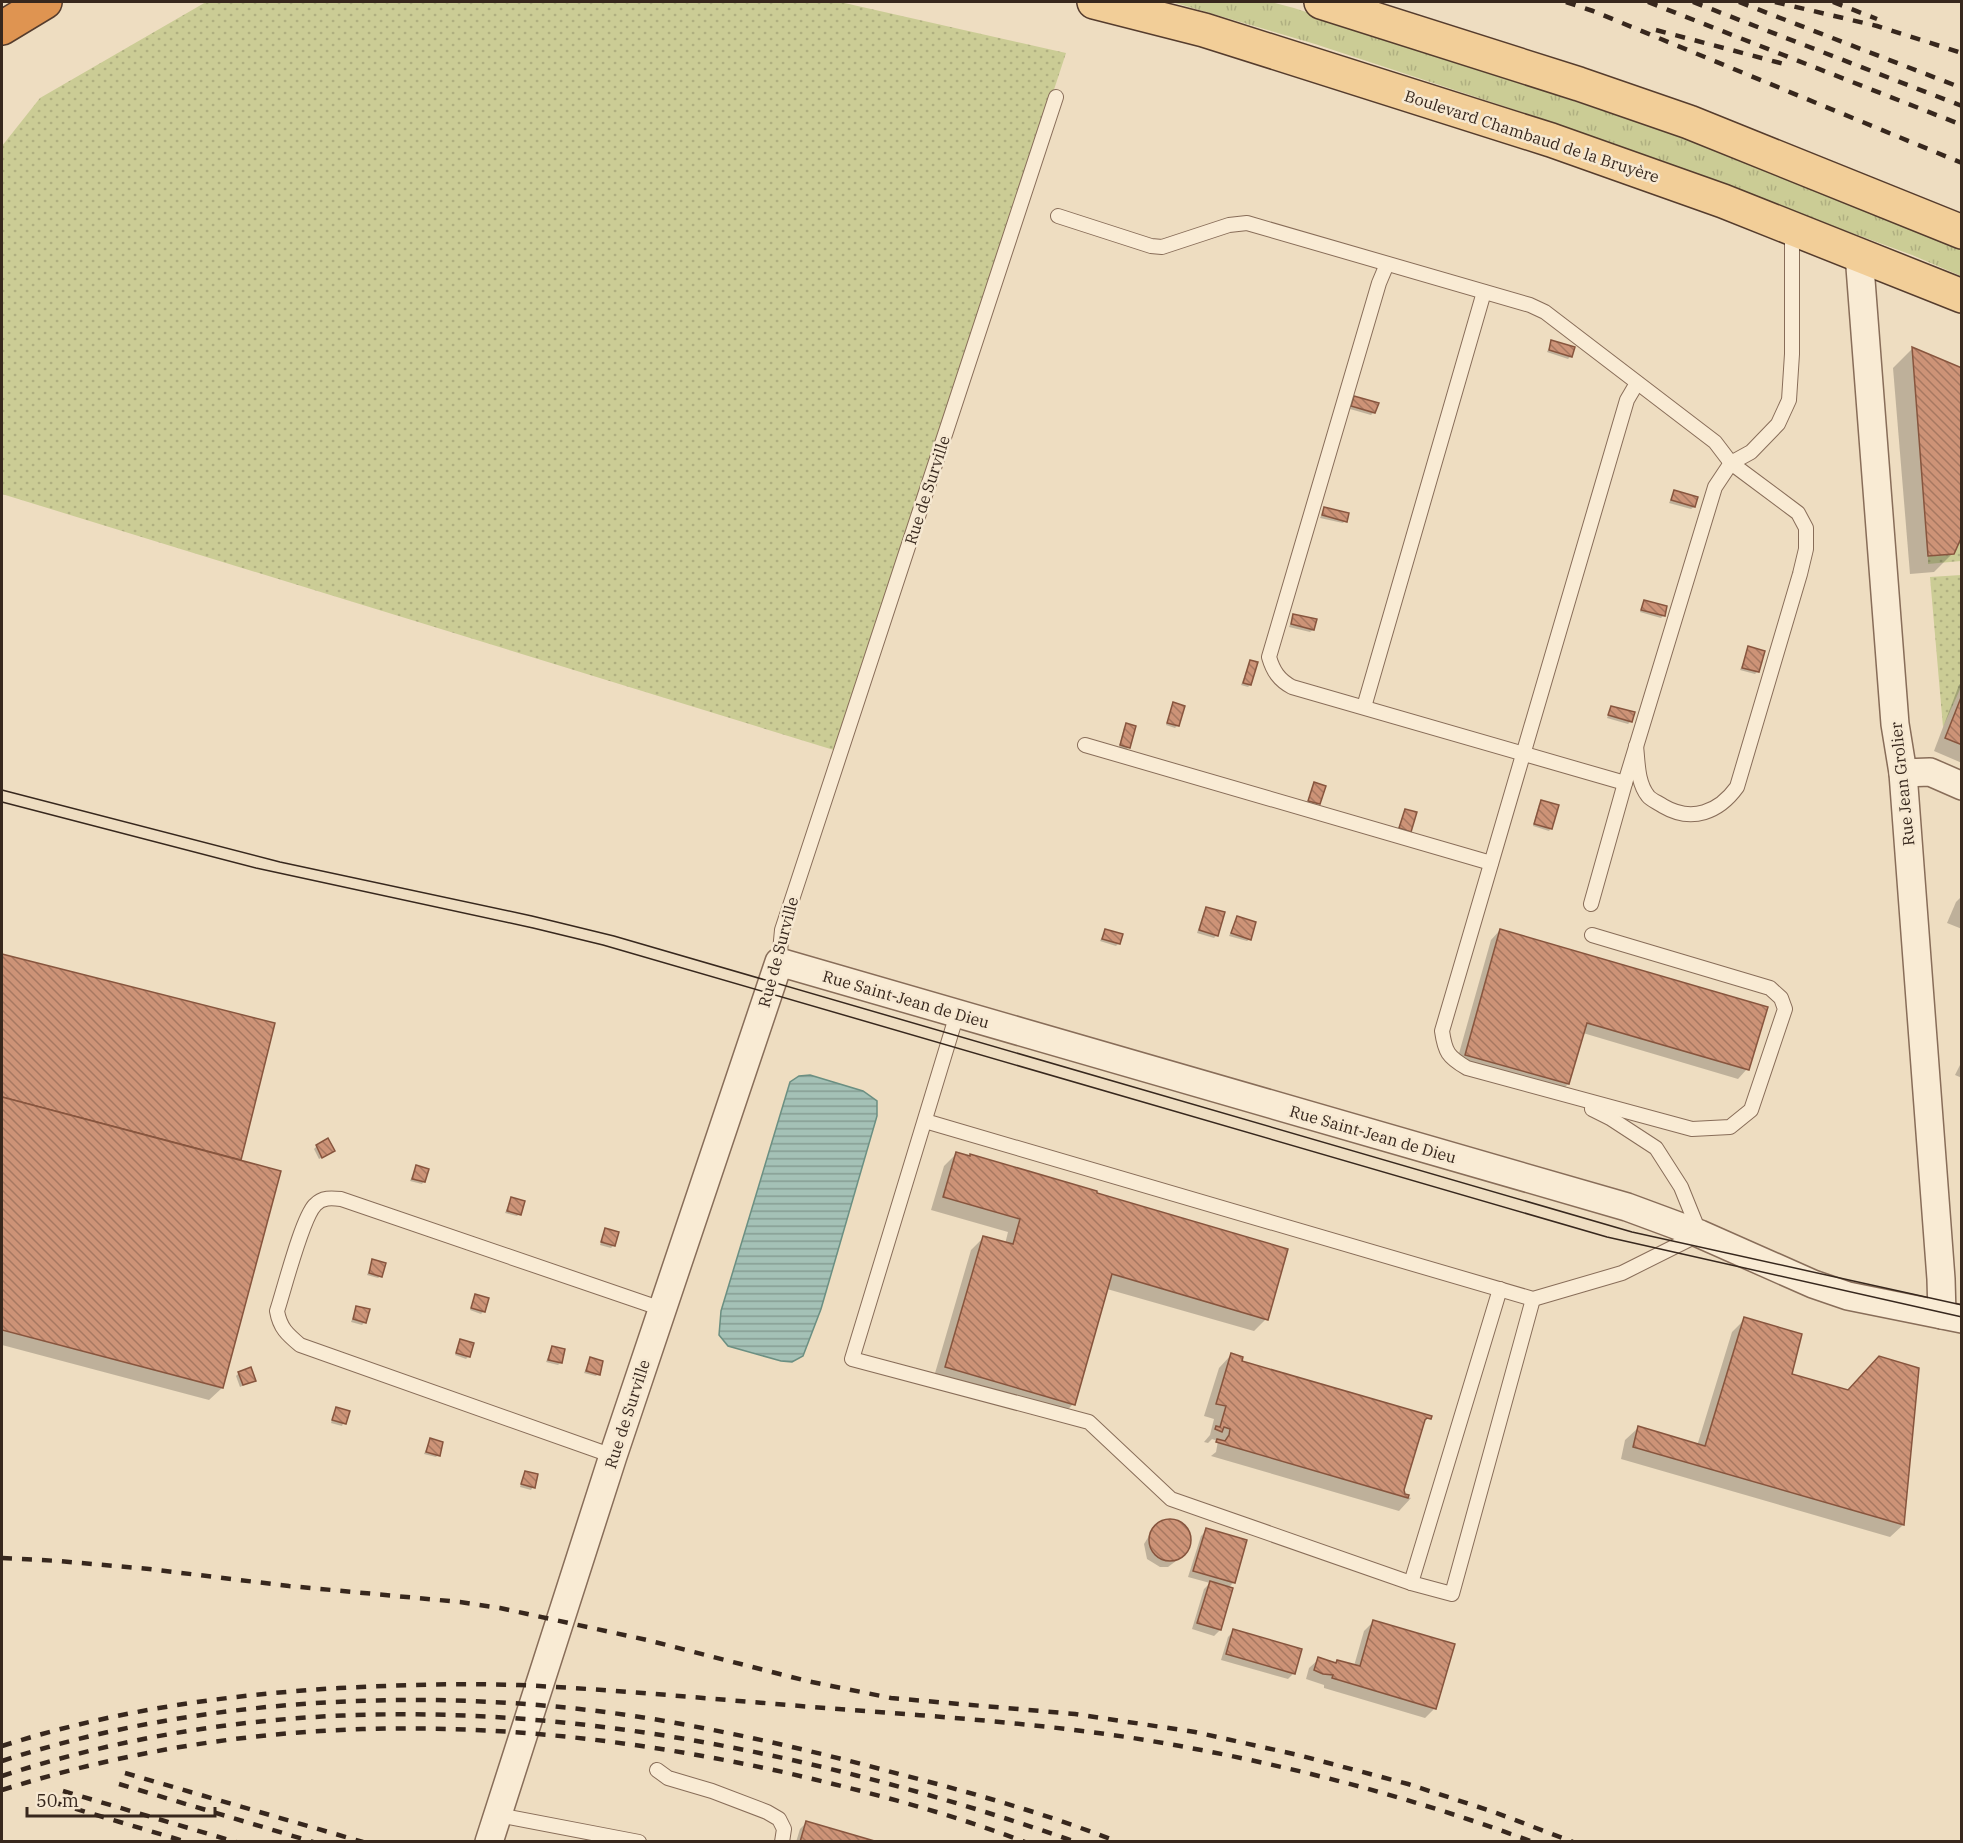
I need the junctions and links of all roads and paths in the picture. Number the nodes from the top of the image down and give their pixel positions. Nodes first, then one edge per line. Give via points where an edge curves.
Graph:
1 (45, 2) edge
2 (1094, 2) edge
3 (1321, 2) edge
4 (2, 28) edge
5 (1056, 98) dead end
6 (1058, 216) dead end
7 (1792, 228) junction
8 (1962, 232) edge
9 (1859, 254) junction
10 (1387, 264) junction
11 (1484, 292) junction
12 (1962, 296) edge
13 (1637, 383) junction
14 (1731, 463) junction
15 (1364, 708) junction
16 (1085, 745) dead end
17 (1636, 746) junction
18 (1522, 753) junction
19 (1903, 773) junction
20 (1625, 783) junction
21 (1962, 786) edge
22 (1491, 863) junction
23 (1591, 904) dead end
24 (1592, 935) dead end
25 (779, 962) junction
26 (957, 1014) junction
27 (1558, 1094) junction
28 (925, 1120) junction
29 (1700, 1234) junction
30 (1500, 1289) junction
31 (1533, 1299) junction
32 (662, 1309) junction
33 (1952, 1317) edge
34 (614, 1456) junction
35 (1411, 1583) junction
36 (657, 1770) dead end
37 (498, 1815) junction
38 (489, 1842) edge
39 (639, 1842) edge
40 (782, 1842) edge

1 - 4 highway
2 - 7 main road, Boulevard Chambaud de la Bruyère via 1204,30 1551,140
3 - 8 main road via 1689,123
5 - 25 lane, Rue de Surville via 782,930
6 - 10 lane via 1162,247 1247,223
7 - 9 main road, Boulevard Chambaud de la Bruyère
7 - 14 lane via 1789,400 1778,424 1750,452
9 - 12 main road, Boulevard Chambaud de la Bruyère
9 - 19 street, Rue Jean Grolier via 1895,724
10 - 11 lane
10 - 15 lane via 1378,283 1269,657 1281,681 1292,687
11 - 13 lane via 1545,312
11 - 15 lane
13 - 14 lane via 1715,442
13 - 18 lane via 1628,400
14 - 17 lane via 1715,488 1702,525
14 - 17 lane via 1798,513 1806,528 1800,574 1737,787 1727,801 1709,812 1688,815 1667,808 1648,797 1639,777
15 - 18 lane
16 - 22 lane
17 - 20 lane
18 - 20 lane
18 - 22 lane
19 - 21 street via 1930,772
19 - 33 street, Rue Jean Grolier via 1941,1279
20 - 23 lane
22 - 27 lane via 1442,1031 1444,1049 1467,1068
24 - 27 lane via 1770,988 1781,998 1785,1009 1751,1110 1730,1127 1692,1130
25 - 26 street, Rue Saint-Jean de Dieu
25 - 32 street, Rue de Surville
26 - 28 lane
26 - 29 street, Rue Saint-Jean de Dieu via 1627,1207
27 - 29 lane via 1610,1118 1656,1148 1681,1187
28 - 30 lane
28 - 35 lane via 852,1359 1089,1422 1171,1500
29 - 31 lane via 1622,1273
29 - 33 street, Rue Saint-Jean de Dieu via 1848,1296
30 - 31 lane
30 - 35 lane
31 - 35 lane via 1452,1594
32 - 34 street, Rue de Surville
32 - 34 lane via 328,1197 311,1211 293,1260 277,1311 279,1325 300,1345
34 - 37 street, Rue de Surville
36 - 40 lane via 668,1778 775,1816 784,1829
37 - 38 street, Rue de Surville
37 - 39 lane

